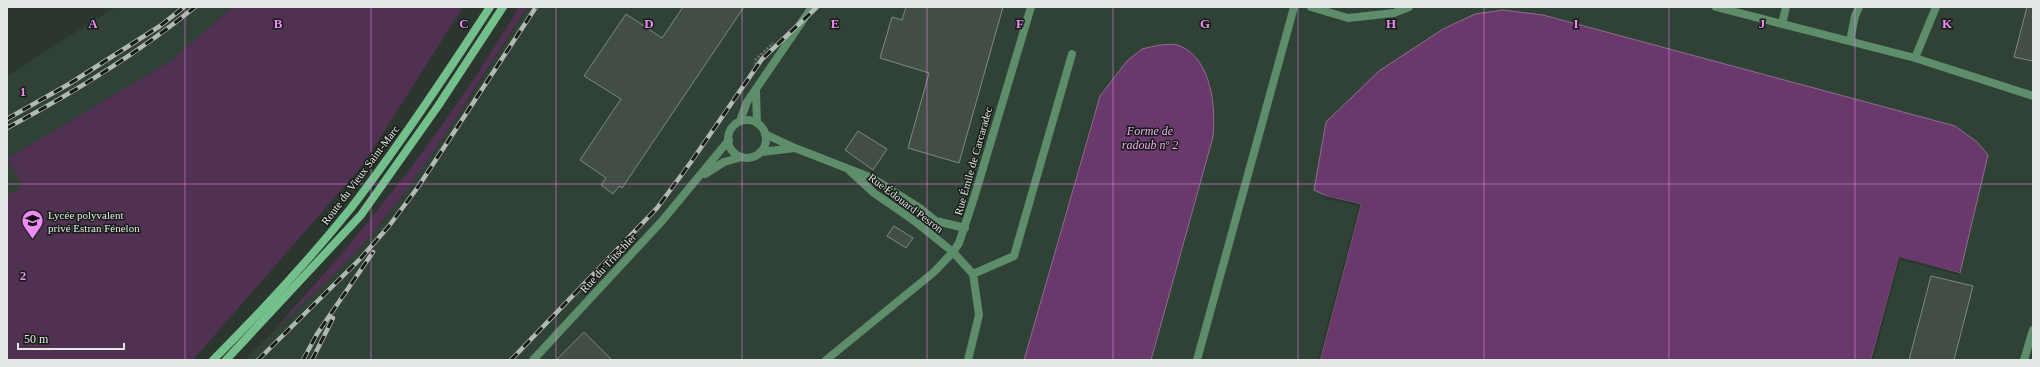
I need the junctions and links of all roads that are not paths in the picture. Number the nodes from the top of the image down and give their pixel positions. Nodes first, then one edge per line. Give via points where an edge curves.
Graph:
1 (490, 7) edge
2 (503, 7) edge
3 (812, 7) edge
4 (1031, 7) edge
5 (1294, 7) edge
6 (1311, 7) edge
7 (1409, 7) edge
8 (1716, 7) edge
9 (1786, 7) edge
10 (1859, 7) edge
11 (1936, 7) edge
12 (1782, 24) junction
13 (1850, 41) junction
14 (1072, 54) dead end
15 (1915, 58) junction
16 (756, 90) junction
17 (2033, 96) edge
18 (740, 122) junction
19 (757, 123) junction
20 (765, 134) junction
21 (729, 140) junction
22 (795, 148) junction
23 (761, 152) junction
24 (742, 157) junction
25 (848, 169) junction
26 (698, 180) junction
27 (965, 228) junction
28 (953, 252) junction
29 (973, 274) junction
30 (2033, 330) edge
31 (213, 360) edge
32 (226, 360) edge
33 (533, 360) edge
34 (826, 360) edge
35 (968, 360) edge
36 (1197, 360) edge
37 (2024, 360) edge

1 - 31 main road, Route du Vieux Saint-Marc via 432,97 350,208 257,315
2 - 32 main road, Route du Vieux Saint-Marc via 438,106 361,215
3 - 16 street
4 - 27 street, Rue Émile de Carcaradec
5 - 36 street
6 - 7 street via 1348,18 1394,13
8 - 12 street
9 - 12 street
10 - 13 street
11 - 15 street
12 - 13 street
13 - 15 street
14 - 29 street via 1014,256
15 - 17 street
16 - 18 street via 747,102
16 - 19 street
18 - 19 street via 749,120
18 - 21 street via 730,131
19 - 20 street
20 - 22 street, Rue Édouard Pesron
20 - 23 street via 765,146
21 - 24 street via 731,149
21 - 26 street, Rue du Tritschler
22 - 23 street, Rue Édouard Pesron
22 - 25 street, Rue Édouard Pesron
23 - 24 street via 752,157
24 - 26 street, Rue du Tritschler via 724,162
25 - 27 street, Rue Édouard Pesron via 872,178 921,208 936,221
25 - 28 street, Rue Édouard Pesron via 874,193
26 - 33 street, Rue du Tritschler
27 - 28 street, Rue Émile de Carcaradec
28 - 29 street, Rue Édouard Pesron
28 - 34 street, Rue Émile de Carcaradec via 934,272
29 - 35 street via 979,315
30 - 37 street

